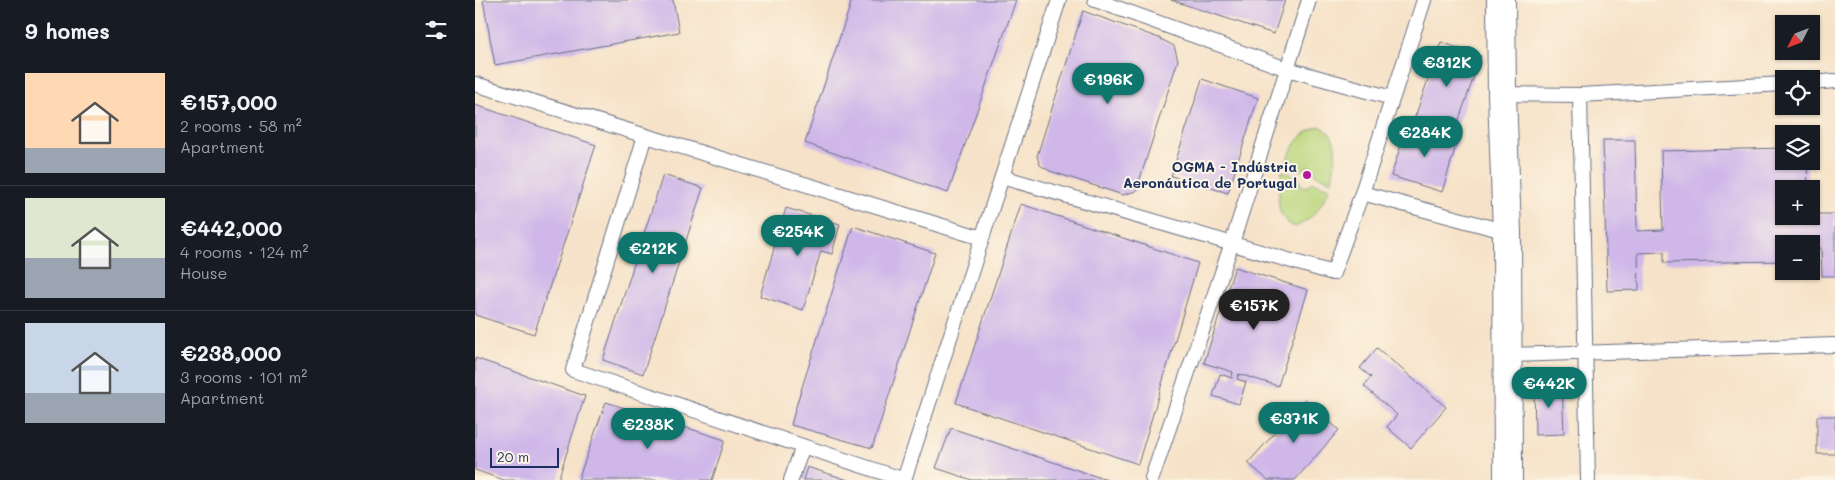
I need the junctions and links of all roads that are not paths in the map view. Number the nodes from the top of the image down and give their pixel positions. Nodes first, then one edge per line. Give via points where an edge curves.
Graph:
1 (1059, 0) edge
2 (1095, 0) edge
3 (1309, 0) edge
4 (1424, 0) edge
5 (1501, 0) edge
6 (1287, 69) junction
7 (1835, 81) edge
8 (1820, 82) edge
9 (475, 84) edge
10 (1775, 84) edge
11 (1502, 94) junction
12 (1580, 95) junction
13 (1392, 98) junction
14 (645, 136) junction
15 (1002, 177) junction
16 (1362, 193) junction
17 (1507, 232) junction
18 (982, 238) junction
19 (1232, 244) junction
20 (1835, 345) edge
21 (1585, 352) junction
22 (1507, 356) junction
23 (803, 446) junction
24 (1152, 478) dead end
25 (791, 480) edge
26 (905, 480) edge
27 (1508, 480) edge
28 (1588, 480) edge

1 - 15 lane
2 - 6 lane
3 - 6 lane
4 - 13 lane
5 - 11 street
6 - 13 lane
6 - 19 lane
7 - 8 lane
9 - 14 lane
10 - 12 lane
11 - 12 lane
11 - 17 street
12 - 21 lane
13 - 16 lane
14 - 18 lane
14 - 23 lane via 573,370
15 - 18 lane
15 - 19 lane
16 - 17 lane
16 - 19 lane via 1333,273
17 - 22 street
18 - 26 lane
19 - 24 lane
20 - 21 lane
21 - 22 lane
21 - 28 lane
22 - 27 street
23 - 25 lane
23 - 26 lane

